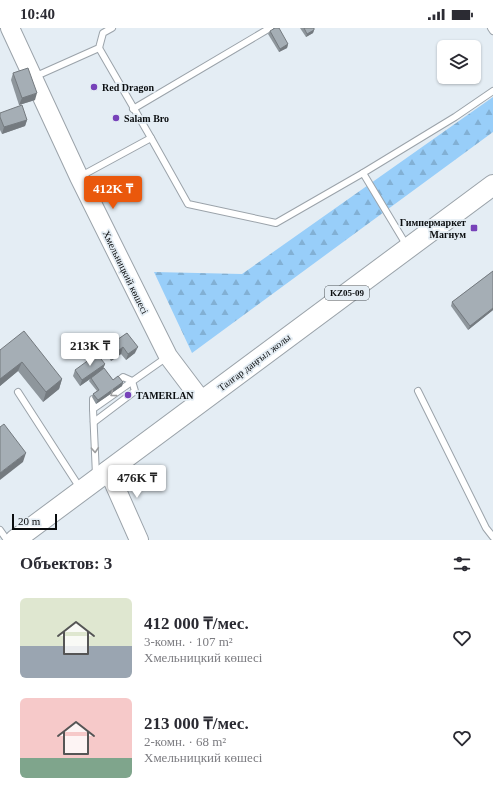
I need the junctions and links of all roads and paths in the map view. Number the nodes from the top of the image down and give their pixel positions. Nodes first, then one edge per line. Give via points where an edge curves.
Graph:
1 (10, 28) edge
2 (112, 28) edge
3 (270, 28) edge
4 (491, 28) edge
5 (493, 31) edge
6 (99, 48) junction
7 (33, 78) junction
8 (493, 91) edge
9 (134, 109) junction
10 (151, 138) junction
11 (363, 173) junction
12 (79, 177) junction
13 (493, 185) edge
14 (408, 248) junction
15 (168, 356) junction
16 (118, 381) edge
17 (132, 381) junction
18 (418, 391) dead end
19 (18, 392) dead end
20 (93, 399) edge
21 (202, 401) junction
22 (93, 409) junction
23 (94, 422) junction
24 (95, 479) junction
25 (0, 530) edge
26 (493, 537) edge
27 (7, 540) edge
28 (15, 540) edge
29 (139, 540) edge

1 - 7 street, Хмельницкий көшесі
2 - 6 lane via 103,33
3 - 9 lane
4 - 5 lane
6 - 7 lane
6 - 9 lane
7 - 12 street, Хмельницкий көшесі
8 - 11 lane
9 - 10 lane
10 - 11 lane via 188,204 276,222
10 - 12 lane
11 - 14 lane
12 - 15 street, Хмельницкий көшесі
13 - 14 main road, Талғар даңғыл жолы / KZ05-09
14 - 21 main road, Талғар даңғыл жолы / KZ05-09
15 - 17 lane
15 - 21 street, Хмельницкий көшесі
16 - 17 lane via 123,377
17 -> 22 lane
17 - 23 lane via 135,392
18 - 26 lane via 486,528
19 - 24 lane
20 - 22 lane
21 - 24 main road, Талғар даңғыл жолы / KZ05-09
22 - 23 lane
23 -> 24 lane
24 - 28 main road, Талғар даңғыл жолы / KZ05-09
24 - 29 street
25 - 27 lane

